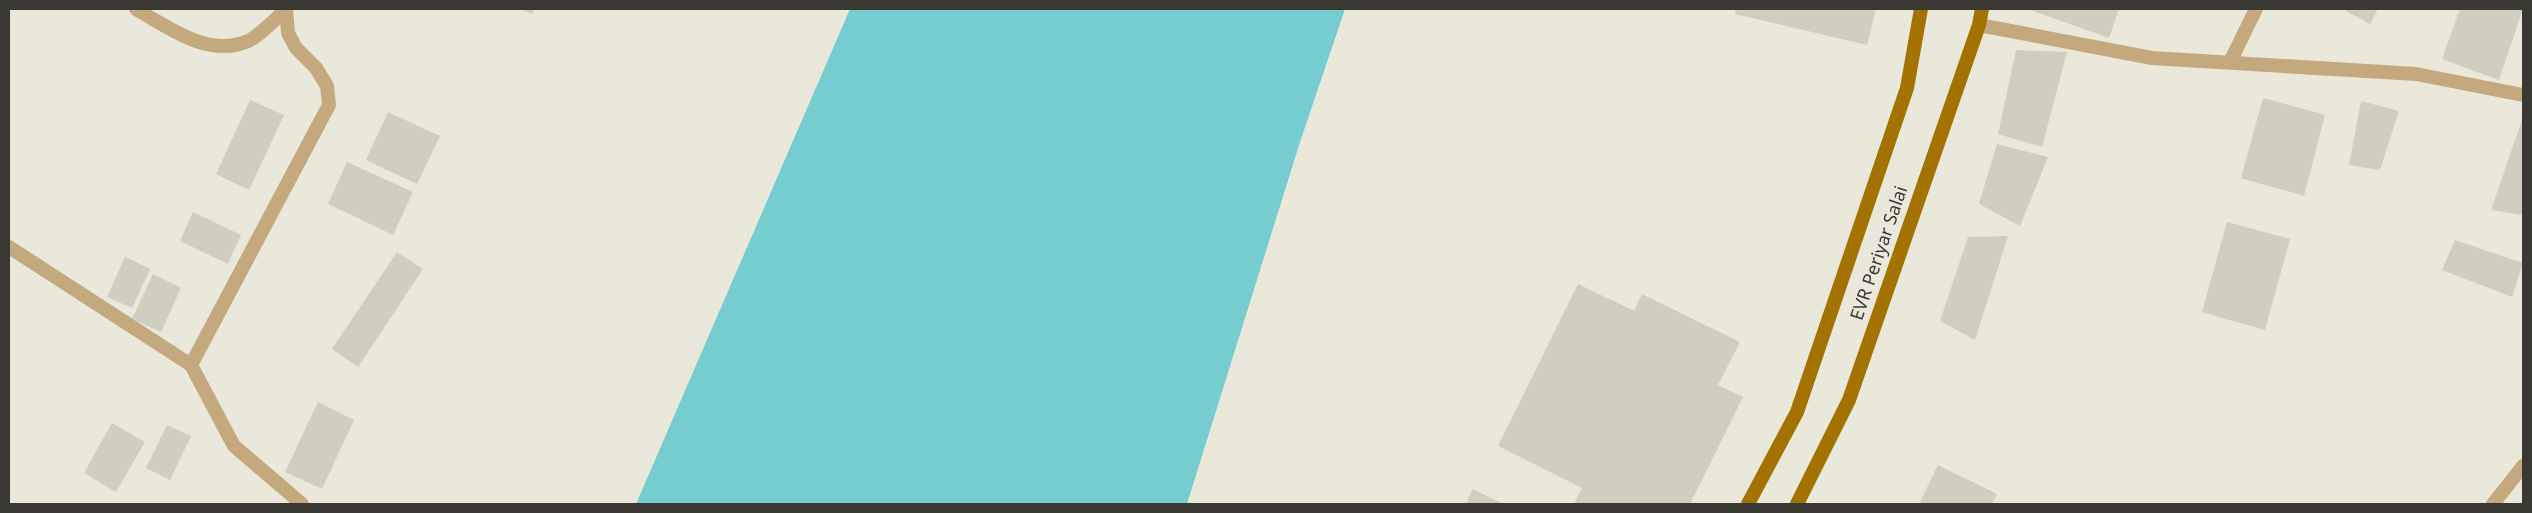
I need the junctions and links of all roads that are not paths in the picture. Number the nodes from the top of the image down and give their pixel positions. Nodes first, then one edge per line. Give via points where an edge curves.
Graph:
1 (136, 9) edge
2 (286, 9) edge
3 (1921, 9) edge
4 (1982, 9) edge
5 (2256, 9) edge
6 (1978, 25) junction
7 (2230, 62) junction
8 (2523, 95) edge
9 (9, 247) edge
10 (191, 365) junction
11 (2523, 466) edge
12 (302, 504) edge
13 (1748, 504) edge
14 (1797, 504) edge
15 (2493, 504) edge

1 - 2 street via 183,36 215,47 248,41
2 - 10 street via 288,33 296,48 328,86 329,105
3 - 13 main road, EVR Periyar Salai via 1907,88 1797,412
4 - 6 main road, EVR Periyar Salai
5 - 7 street
6 - 7 street via 2152,58
6 - 14 main road, EVR Periyar Salai via 1848,400
7 - 8 street via 2416,74
9 - 10 street
10 - 12 street via 234,446
11 - 15 street

